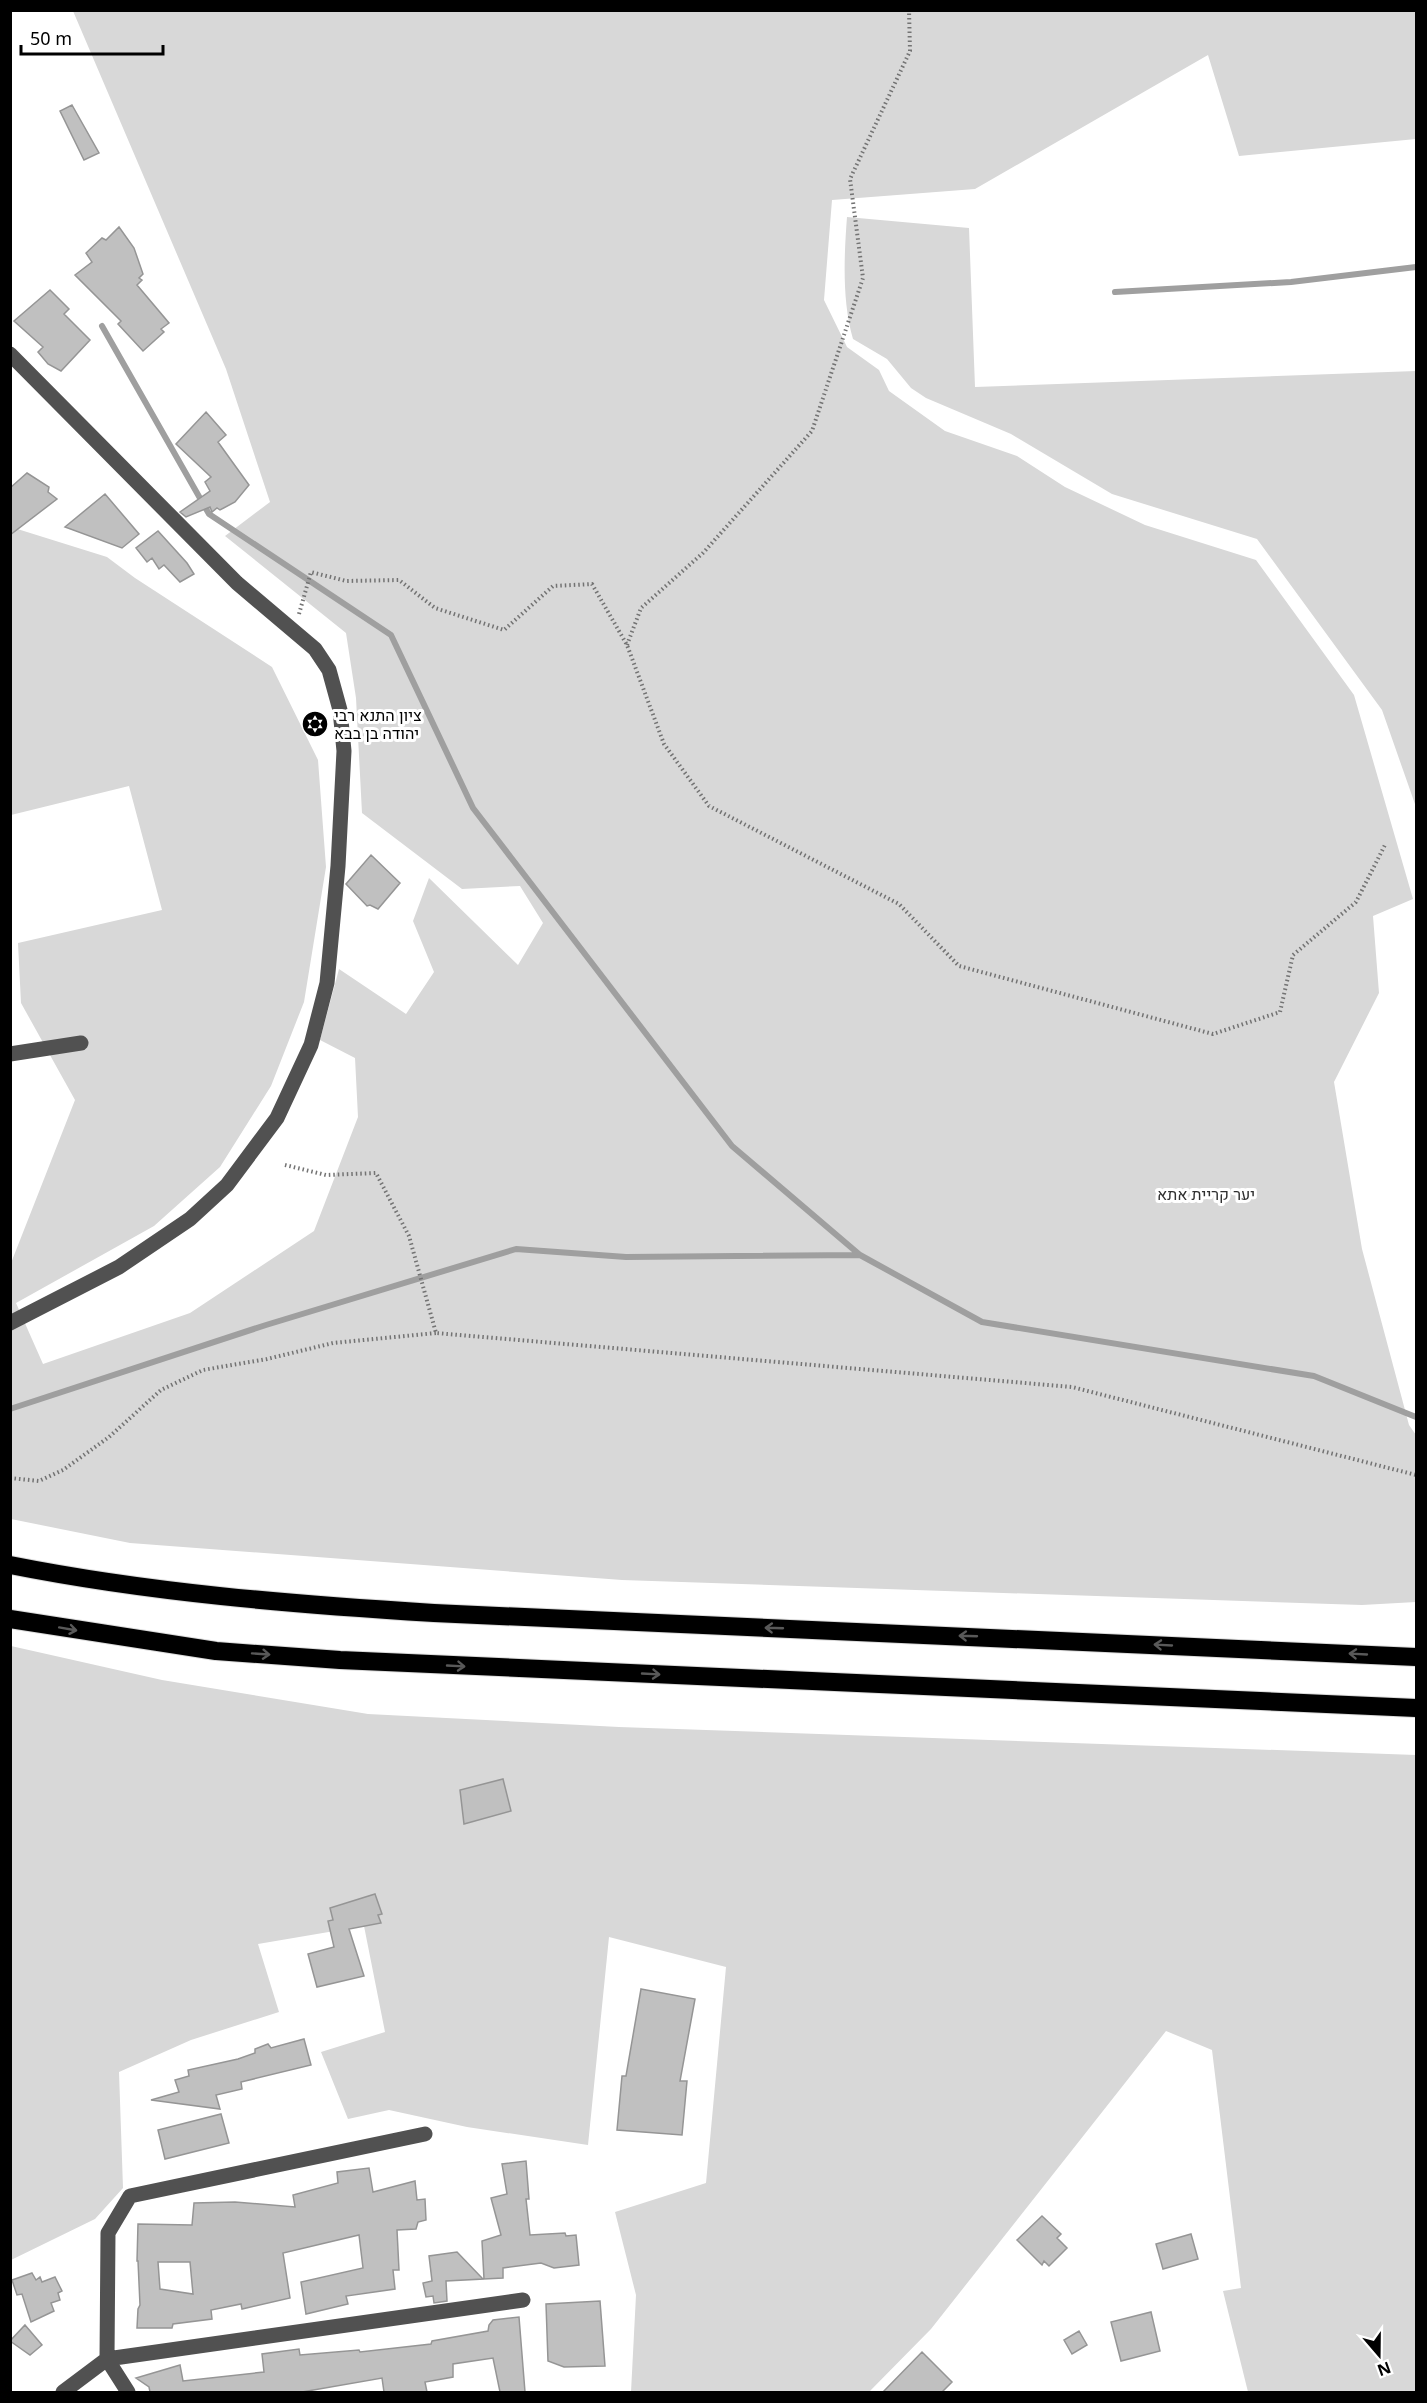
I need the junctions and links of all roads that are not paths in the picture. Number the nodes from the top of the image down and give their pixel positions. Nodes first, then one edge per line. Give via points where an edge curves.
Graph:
1 (10, 354) edge
2 (81, 1043) dead end
3 (10, 1054) edge
4 (10, 1323) edge
5 (10, 1565) edge
6 (10, 1619) edge
7 (1416, 1657) edge
8 (1416, 1708) edge
9 (425, 2134) dead end
10 (523, 2300) dead end
11 (107, 2359) junction
12 (63, 2392) edge
13 (128, 2392) edge

1 - 4 street via 237,583 315,649 329,670 340,710 344,751 327,983 311,1045 277,1118 227,1185 190,1219 119,1267
2 - 3 street
7 -> 5 highway via 434,1613 223,1598
6 -> 8 highway via 216,1651 340,1660
9 - 11 street via 130,2196 108,2233
10 - 11 street
11 - 12 street
11 - 13 street

